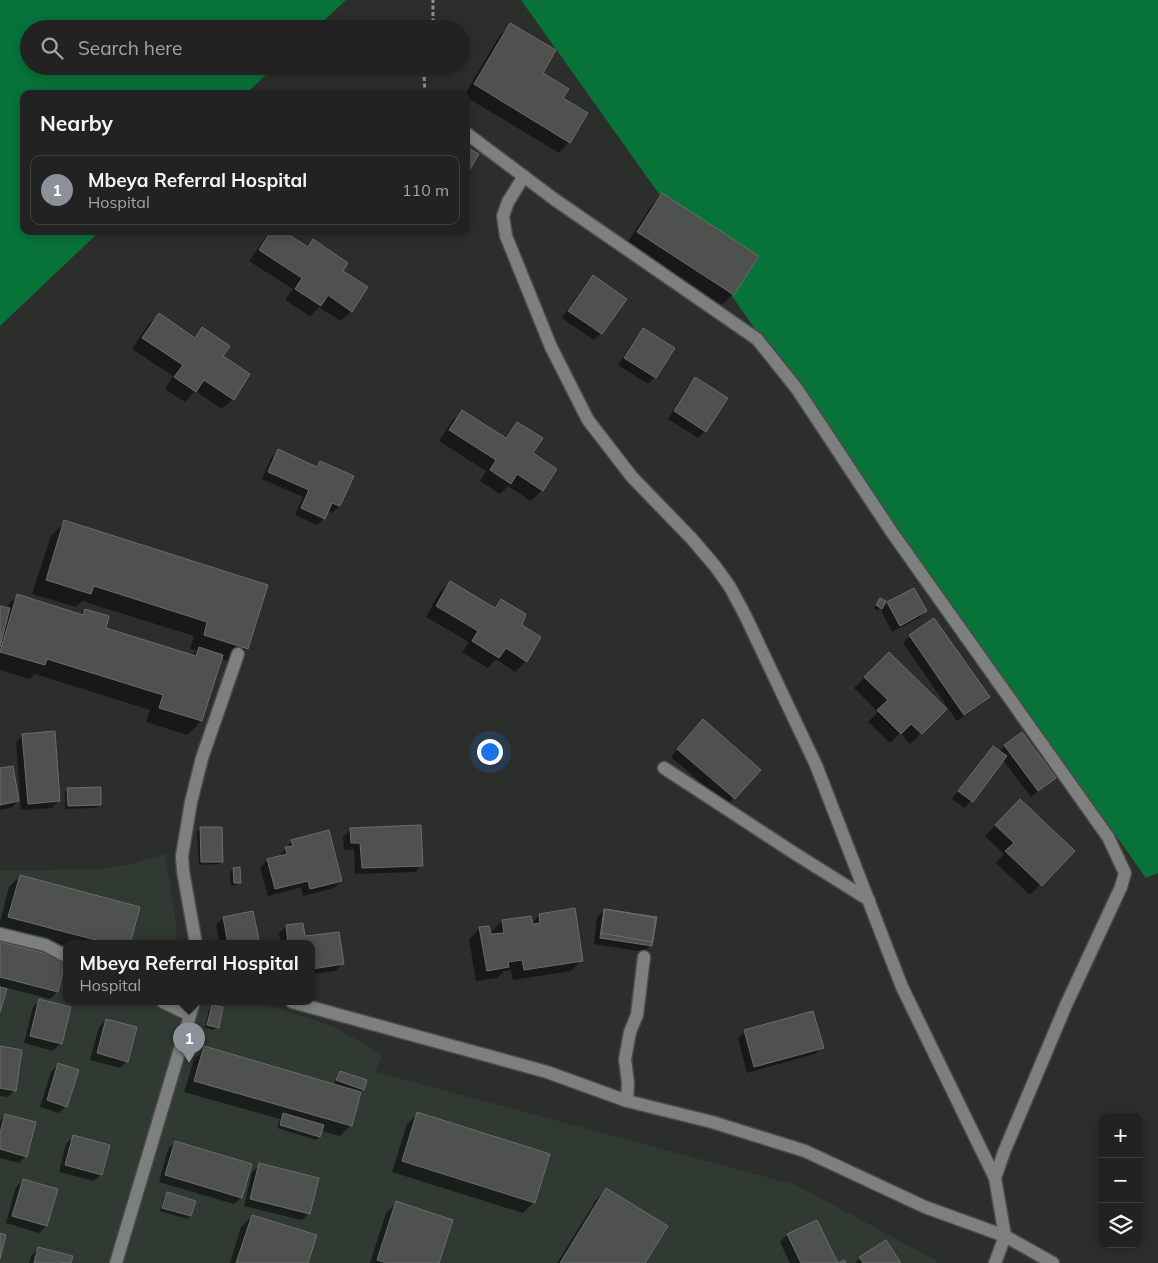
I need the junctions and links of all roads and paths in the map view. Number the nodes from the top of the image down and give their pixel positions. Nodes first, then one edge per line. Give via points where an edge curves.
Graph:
1 (433, 0) edge
2 (433, 20) edge
3 (424, 75) edge
4 (425, 90) edge
5 (470, 136) edge
6 (524, 176) junction
7 (238, 654) dead end
8 (664, 768) dead end
9 (869, 900) junction
10 (0, 934) edge
11 (195, 940) edge
12 (63, 954) edge
13 (644, 957) dead end
14 (170, 1005) edge
15 (193, 1005) edge
16 (303, 1005) edge
17 (190, 1014) junction
18 (627, 1101) junction
19 (995, 1178) junction
20 (1005, 1236) junction
21 (116, 1263) edge
22 (995, 1263) edge
23 (1054, 1263) edge

1 - 2 path
3 - 4 path
5 - 6 street
6 - 9 street via 503,216 506,236 551,347 588,420 638,483 692,538 730,587 816,764
6 - 19 street via 757,339 773,357 891,531 1108,837 1119,858 1125,873 1121,887 1066,1006
7 - 11 street via 202,758 182,856
8 - 9 street
9 - 19 street via 902,987
10 - 12 street via 45,945
13 - 18 street via 637,1015 625,1059
14 - 17 street
15 - 17 street
16 - 18 street via 547,1072
17 - 21 street
18 - 20 street via 712,1122 805,1151 925,1207
19 - 20 street
20 - 22 street
20 - 23 street

